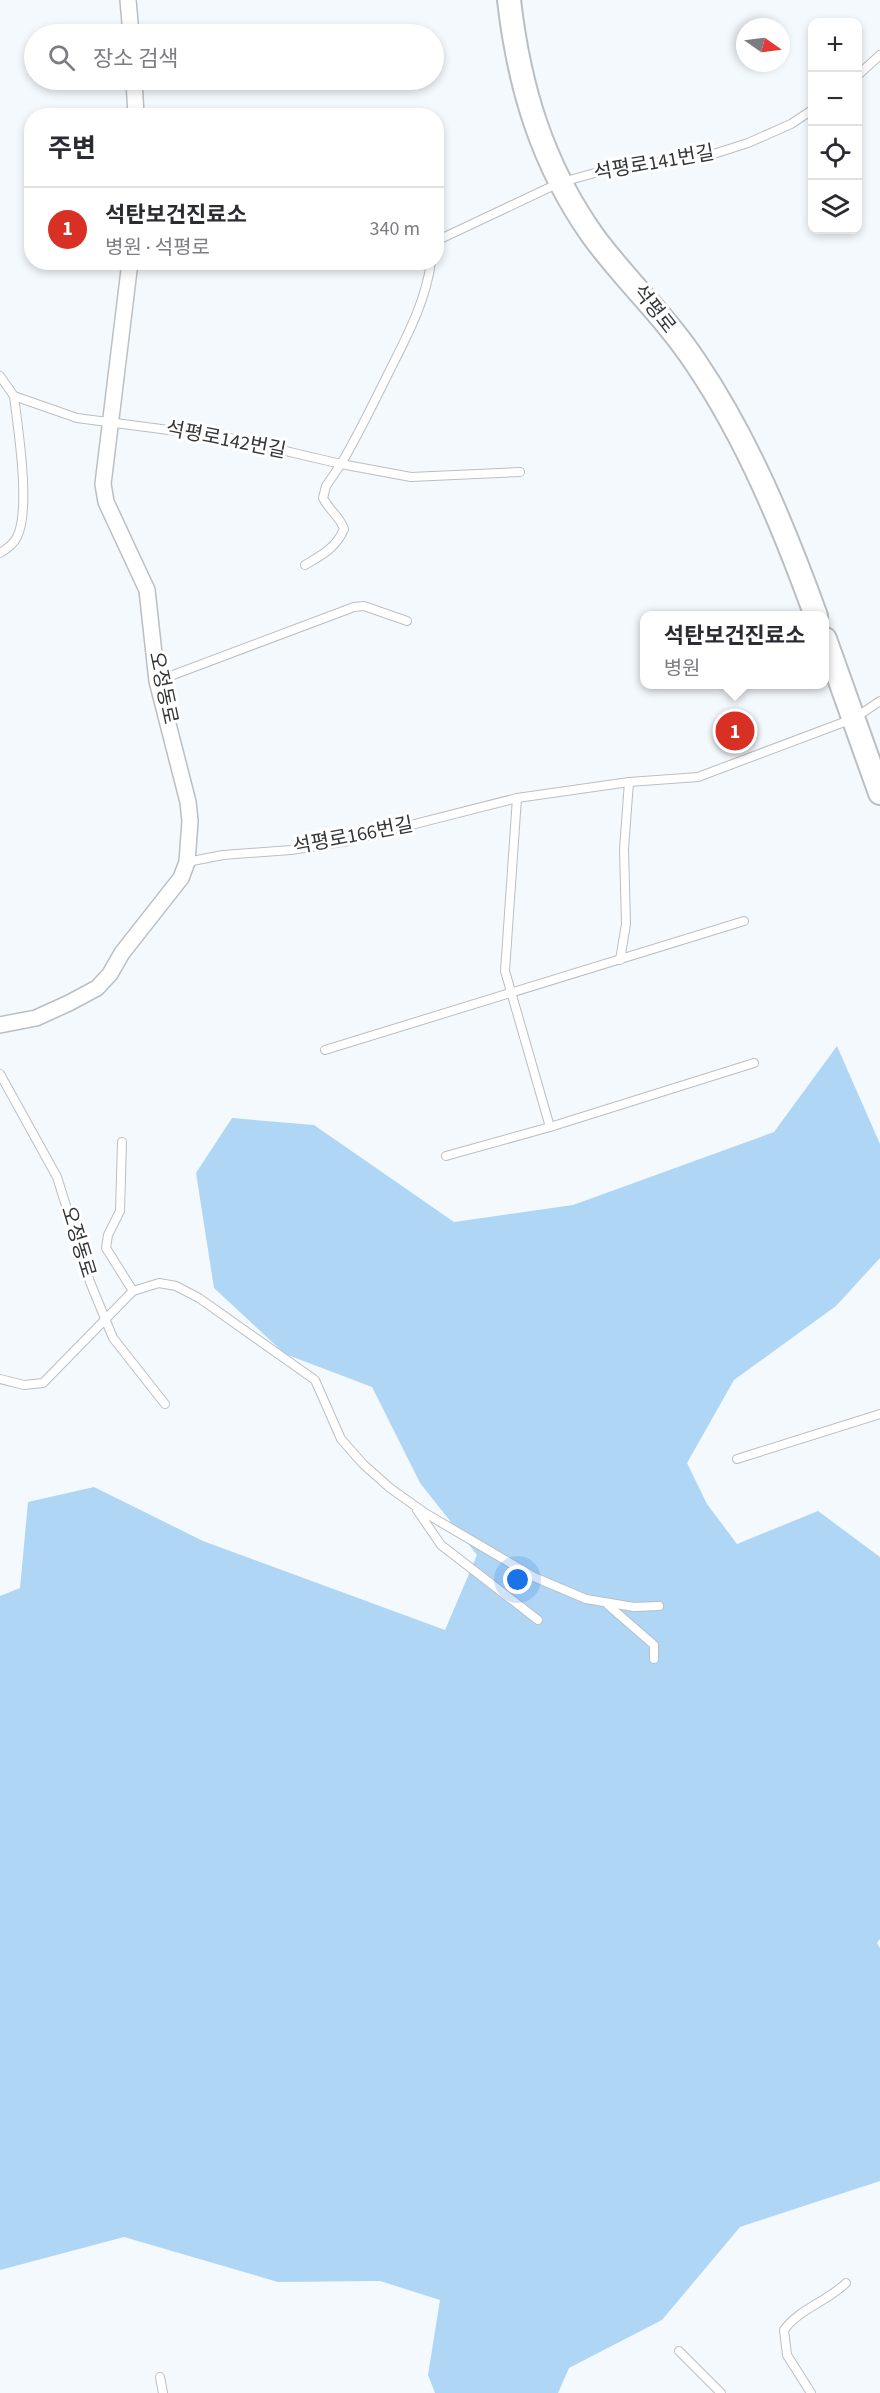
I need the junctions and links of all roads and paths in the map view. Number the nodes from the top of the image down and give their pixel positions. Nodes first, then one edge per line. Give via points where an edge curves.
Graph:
1 (128, 0) edge
2 (509, 0) edge
3 (130, 24) edge
4 (880, 55) edge
5 (861, 72) edge
6 (135, 90) edge
7 (136, 108) edge
8 (808, 113) edge
9 (559, 183) junction
10 (444, 237) edge
11 (129, 270) edge
12 (430, 270) edge
13 (0, 376) edge
14 (14, 396) junction
15 (110, 421) junction
16 (341, 464) junction
17 (519, 472) dead end
18 (0, 553) edge
19 (305, 565) dead end
20 (814, 611) edge
21 (407, 621) dead end
22 (829, 650) edge
23 (158, 681) junction
24 (880, 701) edge
25 (855, 718) junction
26 (629, 782) junction
27 (880, 793) edge
28 (517, 798) junction
29 (187, 862) junction
30 (744, 921) dead end
31 (620, 960) junction
32 (511, 991) junction
33 (0, 1025) edge
34 (325, 1050) dead end
35 (754, 1063) dead end
36 (0, 1074) edge
37 (550, 1127) junction
38 (122, 1142) dead end
39 (446, 1156) dead end
40 (133, 1291) junction
41 (105, 1319) junction
42 (0, 1379) edge
43 (165, 1404) dead end
44 (880, 1414) edge
45 (737, 1459) dead end
46 (415, 1506) junction
47 (607, 1604) junction
48 (659, 1606) dead end
49 (538, 1620) dead end
50 (654, 1659) dead end
51 (846, 2283) dead end
52 (679, 2351) dead end
53 (160, 2377) dead end
54 (163, 2393) edge
55 (721, 2393) edge
56 (811, 2393) edge

1 - 3 street
2 - 9 street, 석평로 via 523,82 539,137
4 - 5 lane
6 - 7 street
8 - 9 lane, 석평로141번길 via 748,143 701,158 616,167
9 - 10 lane
9 - 20 street, 석평로 via 594,237 694,360 721,401 762,482
11 - 15 street, 오정동로
12 - 16 lane via 414,323
13 - 14 lane
14 - 15 lane, 석평로142번길 via 76,418
14 - 18 lane via 22,523 17,538
15 - 16 lane, 석평로142번길 via 230,438
15 - 23 street, 오정동로 via 103,484 106,502 147,590
16 - 17 lane, 석평로142번길 via 411,477
16 - 19 lane via 323,498 344,529 339,541
21 - 23 lane via 364,606 354,607
22 - 25 street
23 - 29 street, 오정동로 via 188,802
24 - 25 lane, 석평로166번길
25 - 26 lane, 석평로166번길 via 698,777
25 - 27 street
26 - 28 lane, 석평로166번길
26 - 31 lane via 624,859 626,924
28 - 29 lane, 석평로166번길 via 348,841
28 - 32 lane via 505,972
29 - 33 street, 오정동로 via 175,886 97,988 36,1018
30 - 31 lane
31 - 32 lane
32 - 34 lane
32 - 37 lane
35 - 37 lane
36 - 41 lane, 오정동로 via 57,1177
37 - 39 lane
38 - 40 lane via 120,1211 106,1248
40 - 41 lane
40 - 46 lane via 159,1283 176,1286 315,1380 341,1439 363,1464
41 - 42 lane via 43,1383 24,1385
41 - 43 lane, 오정동로 via 113,1338
44 - 45 lane
46 - 47 lane via 534,1577
46 - 49 lane via 441,1545
47 - 48 lane
47 - 50 lane via 654,1645
51 - 56 lane via 834,2295 790,2320 784,2330 787,2355
52 - 55 lane
53 - 54 lane

